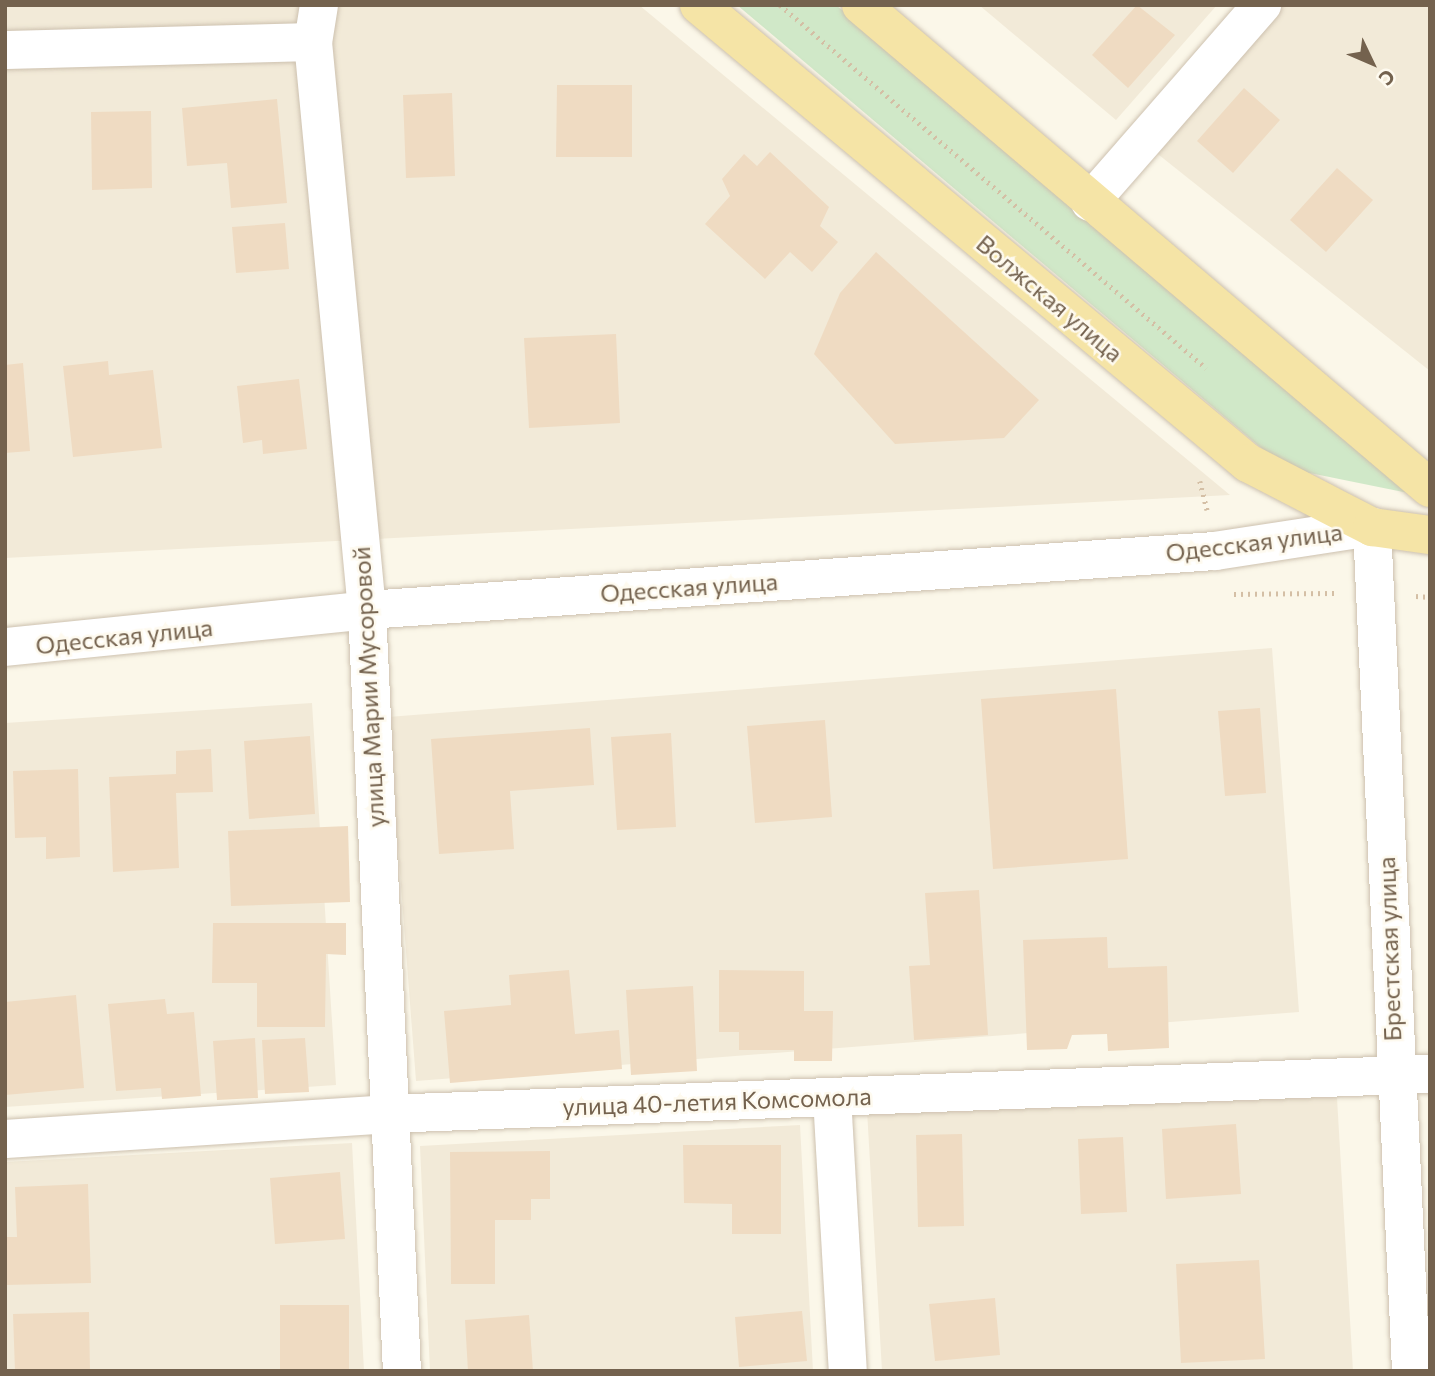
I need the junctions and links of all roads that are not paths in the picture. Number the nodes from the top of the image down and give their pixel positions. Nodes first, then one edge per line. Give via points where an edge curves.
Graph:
1 (699, 5) edge
2 (861, 5) edge
3 (1262, 5) edge
4 (316, 24) edge
5 (5, 50) edge
6 (1090, 202) junction
7 (1430, 488) edge
8 (1372, 527) junction
9 (1430, 536) edge
10 (367, 610) junction
11 (5, 647) edge
12 (1412, 1076) edge
13 (832, 1097) junction
14 (387, 1114) junction
15 (5, 1139) edge
16 (402, 1371) edge
17 (848, 1371) edge
18 (1411, 1371) edge

1 - 8 main road, Волжская улица via 1248,463
2 - 6 main road
3 - 6 street
4 - 5 street
4 - 10 street, улица Марии Мусоровой
6 - 7 main road
8 - 9 main road, Волжская улица
8 - 10 street, Одесская улица via 1215,551
8 - 12 street, Брестская улица
10 - 11 street, Одесская улица
10 - 14 street, улица Марии Мусоровой
12 - 13 street, улица 40-летия Комсомола
12 - 18 street, Брестская улица
13 - 14 street, улица 40-летия Комсомола
13 - 17 street
14 - 15 street, улица 40-летия Комсомола
14 - 16 street, улица Марии Мусоровой

